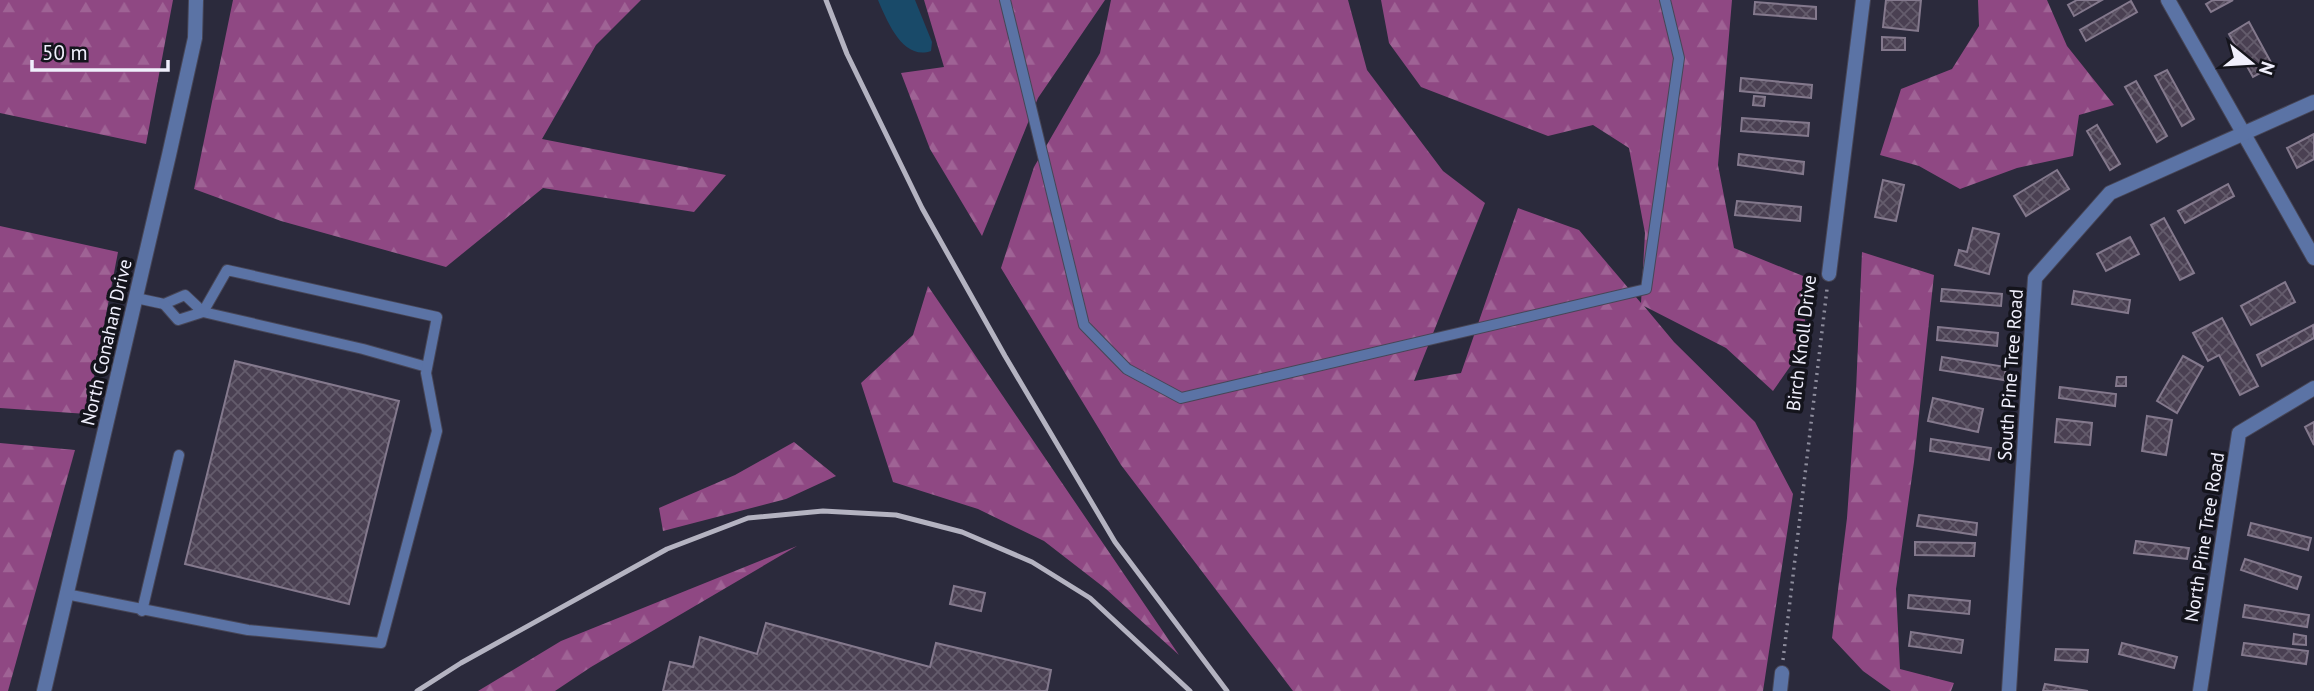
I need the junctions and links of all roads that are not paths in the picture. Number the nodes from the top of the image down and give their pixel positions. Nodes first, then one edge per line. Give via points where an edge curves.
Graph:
1 (196, 0) edge
2 (1005, 0) edge
3 (1665, 0) edge
4 (1863, 0) edge
5 (2168, 0) edge
6 (2314, 102) edge
7 (2244, 132) junction
8 (2314, 258) edge
9 (1829, 274) road end
10 (136, 298) junction
11 (163, 304) junction
12 (203, 312) junction
13 (428, 367) junction
14 (2314, 388) edge
15 (179, 455) dead end
16 (66, 594) junction
17 (142, 611) junction
18 (1782, 673) road end
19 (44, 691) edge
20 (1780, 691) edge
21 (2009, 691) edge
22 (2200, 691) edge

1 - 10 street, North Conahan Drive via 195,38
2 - 3 lane via 1084,326 1127,369 1181,398 1646,289 1679,58
4 - 9 street, Birch Knoll Drive
5 - 7 street
6 - 7 street, South Pine Tree Road
7 - 8 street
7 - 21 street, South Pine Tree Road via 2110,193 2035,278
10 - 11 lane
10 - 16 street, North Conahan Drive
11 - 12 lane via 178,320
11 - 12 lane via 185,295
12 - 13 lane
12 - 13 lane via 226,270 437,317
13 - 17 lane via 436,431 381,643 248,629
14 - 22 street, North Pine Tree Road via 2239,433
15 - 17 lane
16 - 17 lane
16 - 19 street, North Conahan Drive
18 - 20 street

